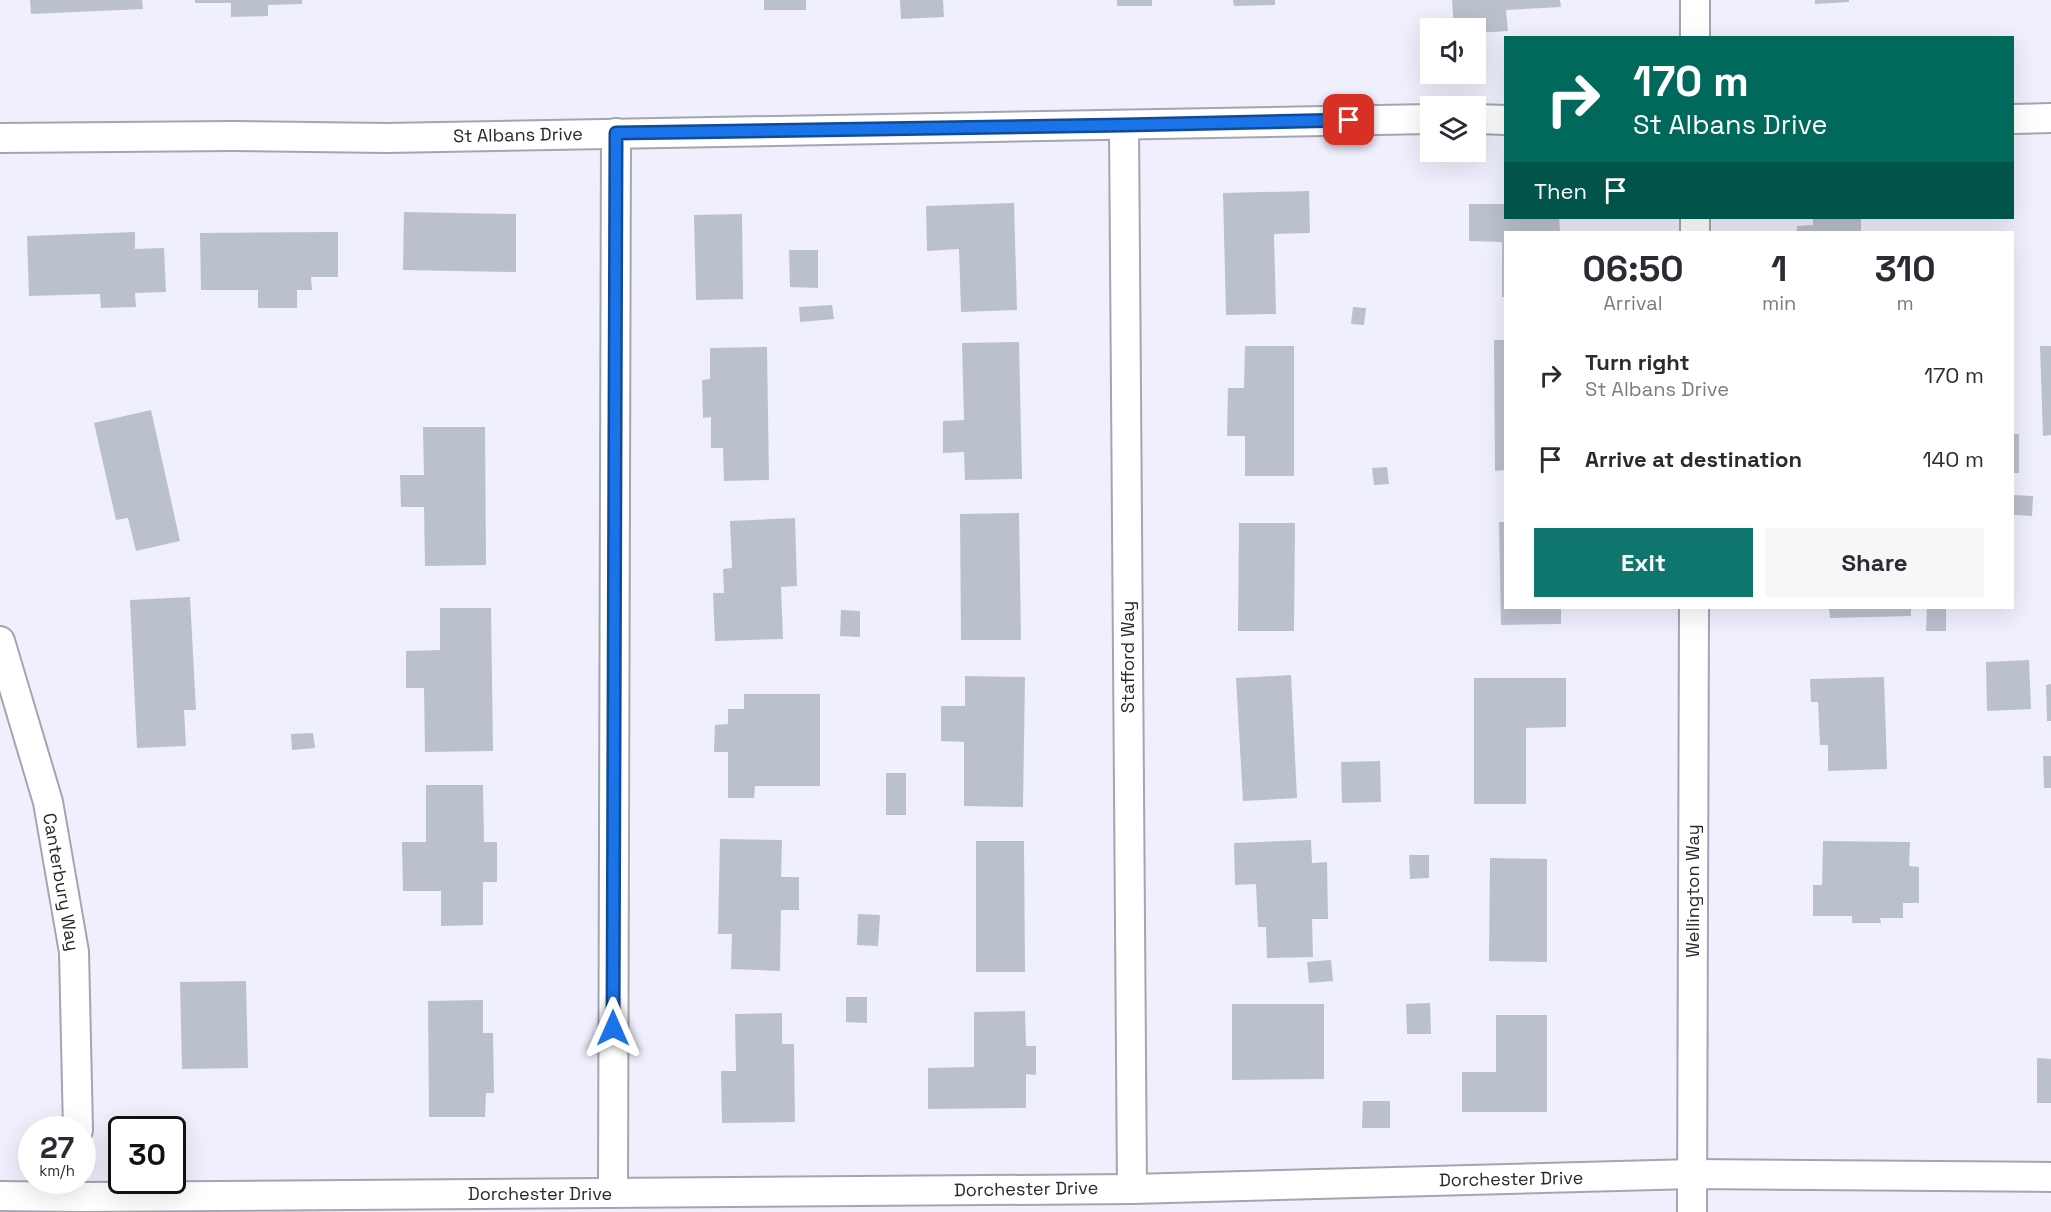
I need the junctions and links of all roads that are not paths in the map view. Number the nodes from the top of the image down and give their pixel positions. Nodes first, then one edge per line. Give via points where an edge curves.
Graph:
1 (1695, 0) edge
2 (1695, 36) edge
3 (2014, 118) edge
4 (2051, 118) edge
5 (1420, 119) edge
6 (1486, 119) edge
7 (1504, 120) edge
8 (1124, 125) junction
9 (616, 133) junction
10 (0, 138) edge
11 (1694, 609) edge
12 (0, 641) edge
13 (78, 1116) edge
14 (1693, 1174) junction
15 (2051, 1177) edge
16 (1132, 1189) junction
17 (613, 1193) junction
18 (0, 1196) edge
19 (80, 1196) edge
20 (1692, 1212) edge

1 - 2 street
3 - 4 street
5 - 8 street, St Albans Drive
6 - 7 street
8 - 9 street, St Albans Drive
8 - 16 street, Stafford Way
9 - 10 street, St Albans Drive via 386,138
9 - 17 street
11 - 14 street, Wellington Way
12 - 13 street, Canterbury Way via 48,802 74,952
14 - 15 street, Dorchester Drive
14 - 16 street, Dorchester Drive
14 - 20 street, Wellington Way
16 - 17 street, Dorchester Drive
17 - 19 street, Dorchester Drive
18 - 19 street, Dorchester Drive

